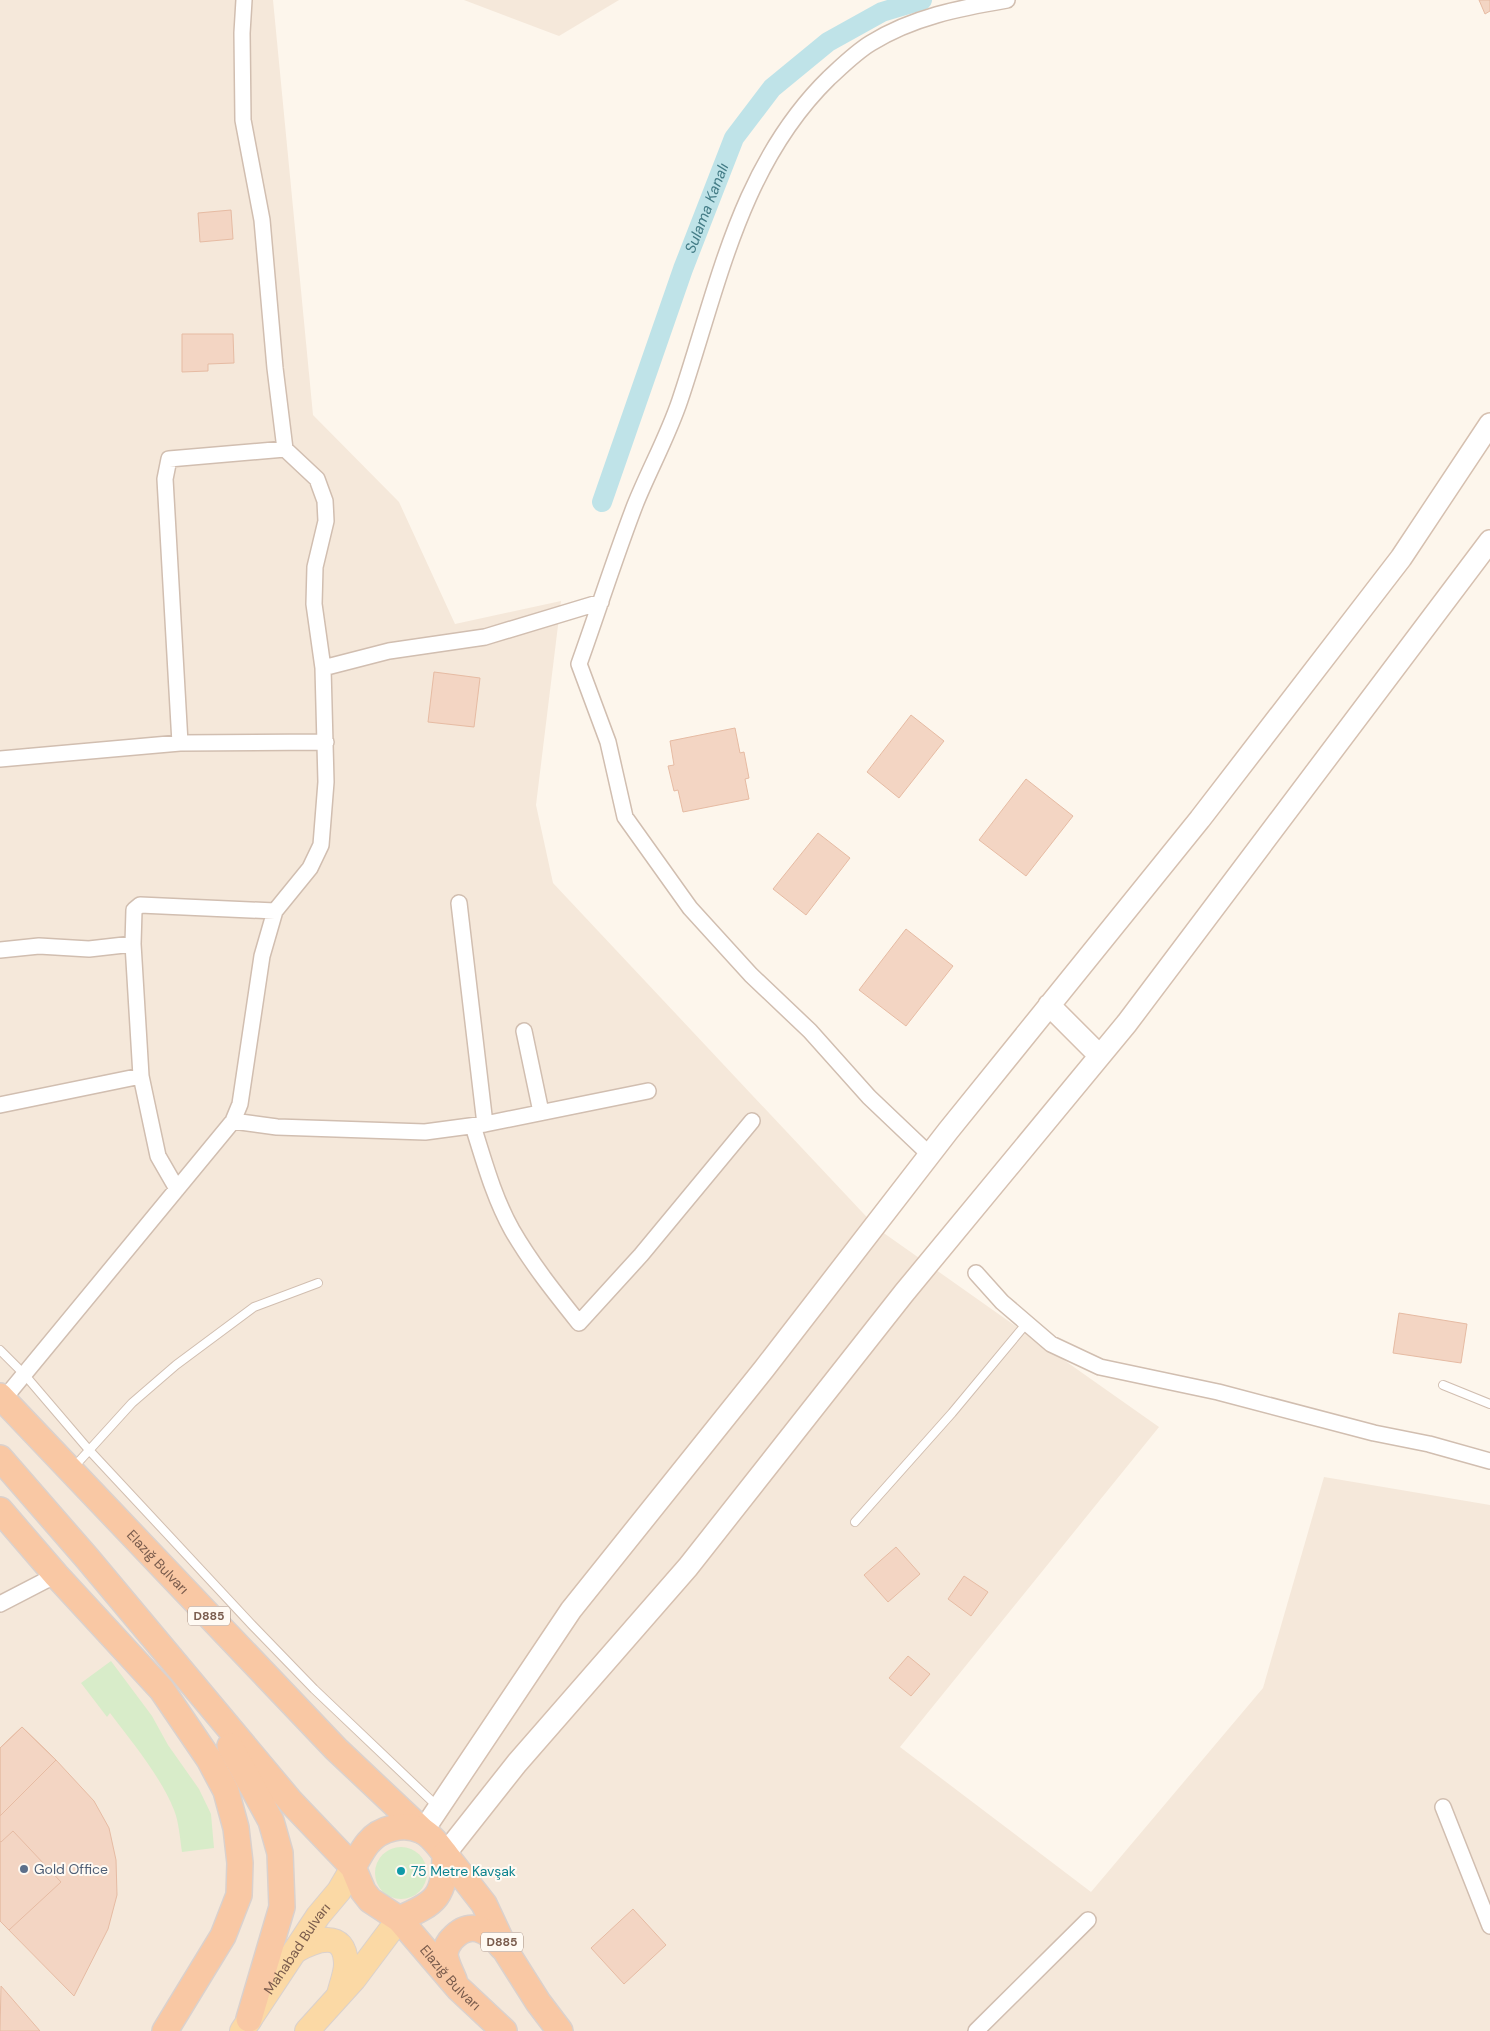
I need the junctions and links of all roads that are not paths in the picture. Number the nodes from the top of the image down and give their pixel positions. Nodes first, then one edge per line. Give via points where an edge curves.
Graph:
1 (244, 0) edge
2 (1007, 0) edge
3 (1490, 424) edge
4 (285, 449) junction
5 (1490, 540) edge
6 (601, 602) junction
7 (324, 668) junction
8 (326, 742) junction
9 (180, 743) junction
10 (0, 759) edge
11 (459, 903) dead end
12 (275, 911) junction
13 (133, 944) junction
14 (0, 950) edge
15 (1049, 1005) junction
16 (524, 1031) dead end
17 (1100, 1055) junction
18 (141, 1076) junction
19 (648, 1091) dead end
20 (0, 1105) edge
21 (541, 1112) junction
22 (233, 1121) junction
23 (752, 1121) dead end
24 (479, 1125) junction
25 (930, 1154) junction
26 (177, 1189) junction
27 (976, 1273) dead end
28 (318, 1283) dead end
29 (1026, 1324) junction
30 (0, 1350) edge
31 (24, 1374) junction
32 (1443, 1385) dead end
33 (2, 1398) edge
34 (1490, 1404) edge
35 (89, 1450) junction
36 (0, 1458) edge
37 (1490, 1461) edge
38 (70, 1471) junction
39 (3, 1518) edge
40 (855, 1522) dead end
41 (56, 1576) junction
42 (0, 1604) edge
43 (199, 1691) junction
44 (439, 1807) junction
45 (1443, 1807) dead end
46 (423, 1831) junction
47 (445, 1854) junction
48 (353, 1866) junction
49 (399, 1919) junction
50 (1088, 1920) dead end
51 (1490, 1926) edge
52 (295, 1951) junction
53 (507, 1952) junction
54 (458, 1988) junction
55 (339, 1996) junction
56 (245, 2025) edge
57 (165, 2031) edge
58 (307, 2031) edge
59 (504, 2031) edge
60 (560, 2031) edge
61 (976, 2031) edge

1 - 4 street via 243,120 262,220
2 - 6 street via 950,10 871,43 817,90 780,139 749,193 724,261 680,403 635,505
3 - 15 main road via 1401,558 1200,819
4 - 7 street via 317,479 325,501 326,521 315,566 314,604
4 - 9 street via 170,459 165,479
5 - 17 main road
6 - 7 street via 485,637 389,651
6 - 25 street via 579,664 608,742 625,817 696,915 751,975 810,1031 869,1097
7 - 8 street
8 - 9 street
8 - 12 street via 321,845 310,868
9 - 10 street
11 - 24 street
12 - 13 street via 140,905 134,910
12 - 22 street via 262,956 240,1104
13 - 14 street via 89,949 39,946
13 - 18 street
15 - 17 main road
15 - 25 main road
16 - 21 street
17 - 47 main road via 898,1300 688,1567 517,1763
18 - 20 street
18 - 26 street via 158,1156
19 - 21 street
21 - 24 street
22 - 24 street via 277,1127 424,1132
22 - 26 street
23 - 24 street via 579,1323 511,1229 488,1176
25 - 44 main road via 764,1369 571,1610
26 - 31 street
27 - 29 street
28 - 35 lane via 254,1307 132,1403
29 - 37 street via 1051,1344 1100,1367 1218,1392
29 - 40 lane
30 - 31 lane
31 - 33 street
31 - 35 lane
32 - 34 lane
33 - 38 highway, Elazığ Bulvarı / D885
35 - 38 lane
35 - 44 lane via 301,1675
36 - 43 highway
38 - 46 highway, Elazığ Bulvarı / D885 via 336,1749
39 - 41 highway
41 - 42 street
41 - 57 highway via 162,1690 209,1759 226,1791 236,1828 239,1896 223,1936
43 - 48 highway via 291,1802
43 - 56 highway via 270,1821 280,1853 282,1907
44 - 46 main road
45 - 51 street
46 - 47 highway
46 - 48 highway via 406,1827 379,1833 368,1842
47 - 49 highway via 445,1876 436,1898
47 - 53 highway, D885 via 484,1904
48 - 49 highway via 370,1900
48 - 52 main road, Mahabad Bulvarı
49 - 54 highway, Elazığ Bulvarı
49 - 55 main road
50 - 61 street
52 - 55 main road via 313,1940 327,1938 339,1943 346,1966
52 - 56 main road, Mahabad Bulvarı
53 - 54 highway via 493,1936 479,1929 462,1930 448,1944 445,1954
53 - 60 highway, D885
54 - 59 highway, Elazığ Bulvarı
55 - 58 main road

